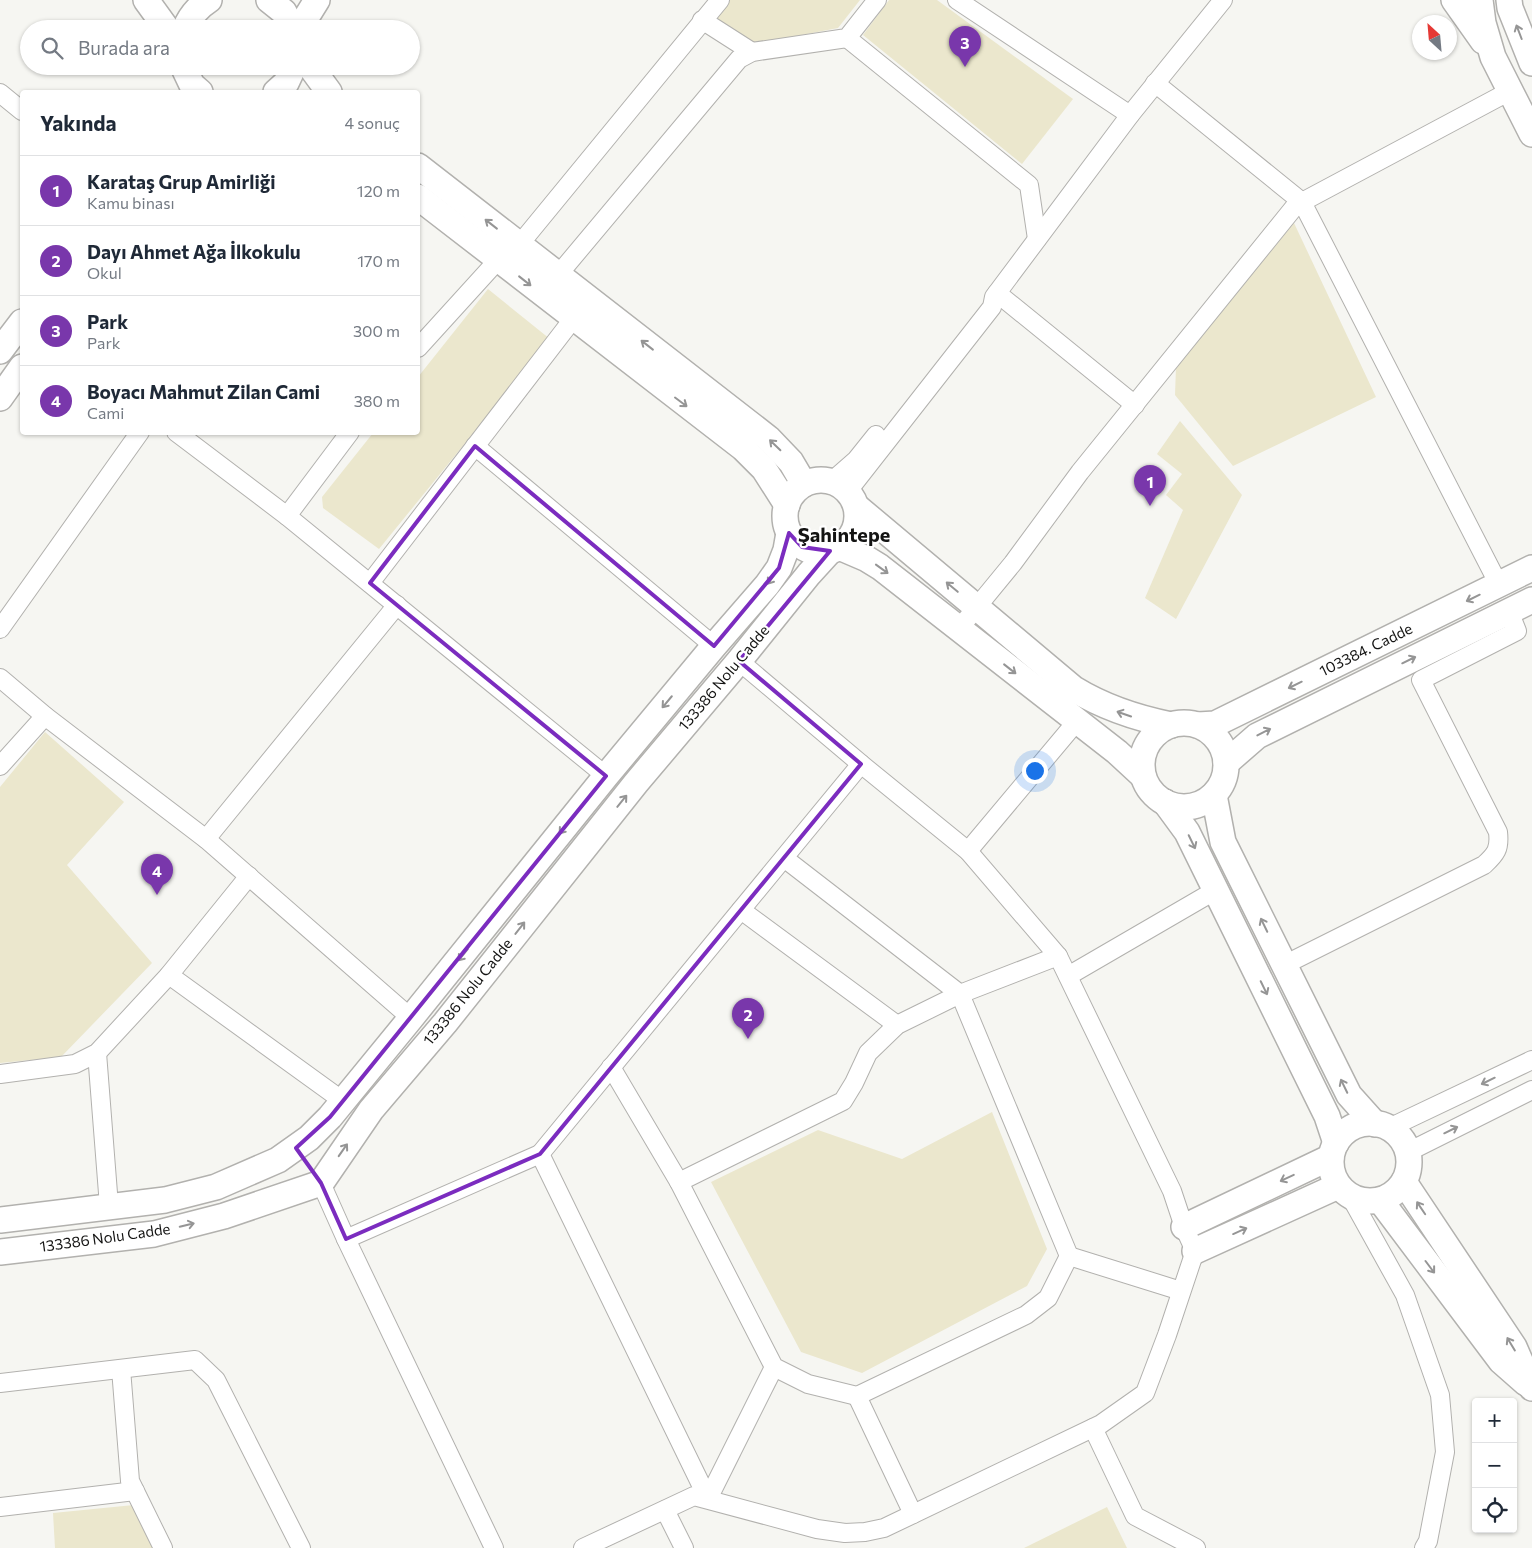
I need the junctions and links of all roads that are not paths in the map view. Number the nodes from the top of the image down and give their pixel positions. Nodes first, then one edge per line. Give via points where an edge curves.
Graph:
1 (146, 0) edge
2 (210, 0) edge
3 (269, 0) edge
4 (316, 0) edge
5 (718, 0) edge
6 (877, 0) edge
7 (957, 0) edge
8 (1222, 0) edge
9 (1454, 0) edge
10 (1480, 0) edge
11 (1509, 0) edge
12 (160, 20) edge
13 (189, 20) edge
14 (288, 20) edge
15 (304, 20) edge
16 (702, 20) junction
17 (846, 38) junction
18 (752, 52) junction
19 (1493, 57) junction
20 (1532, 63) edge
21 (290, 75) edge
22 (317, 75) edge
23 (181, 76) edge
24 (1155, 83) junction
25 (198, 90) edge
26 (278, 90) edge
27 (328, 90) edge
28 (1510, 91) junction
29 (0, 93) edge
30 (20, 109) edge
31 (1130, 115) junction
32 (1532, 134) edge
33 (420, 168) edge
34 (420, 199) edge
35 (1301, 201) junction
36 (1037, 239) junction
37 (519, 245) junction
38 (498, 260) junction
39 (558, 275) junction
40 (995, 295) junction
41 (573, 318) junction
42 (20, 325) edge
43 (420, 346) edge
44 (0, 351) edge
45 (20, 370) edge
46 (0, 398) edge
47 (1135, 405) junction
48 (138, 435) edge
49 (180, 435) edge
50 (348, 435) edge
51 (475, 446) junction
52 (804, 484) junction
53 (846, 493) junction
54 (787, 505) junction
55 (287, 516) junction
56 (790, 533) junction
57 (834, 549) junction
58 (1532, 568) edge
59 (370, 583) junction
60 (1499, 585) junction
61 (1532, 600) edge
62 (396, 605) junction
63 (977, 608) junction
64 (1508, 611) junction
65 (0, 629) edge
66 (958, 630) junction
67 (714, 646) junction
68 (739, 661) junction
69 (0, 678) edge
70 (45, 716) junction
71 (1077, 721) junction
72 (1171, 725) junction
73 (1198, 725) junction
74 (1226, 763) junction
75 (861, 764) junction
76 (0, 766) edge
77 (606, 776) junction
78 (1143, 776) junction
79 (1214, 795) junction
80 (1164, 802) junction
81 (206, 839) junction
82 (968, 851) junction
83 (784, 858) junction
84 (249, 876) junction
85 (1216, 890) junction
86 (741, 910) junction
87 (1058, 956) junction
88 (1284, 965) junction
89 (169, 975) junction
90 (1068, 976) junction
91 (960, 994) junction
92 (412, 1018) junction
93 (897, 1025) junction
94 (97, 1053) junction
95 (1532, 1060) edge
96 (611, 1068) junction
97 (0, 1074) edge
98 (1532, 1090) edge
99 (343, 1101) junction
100 (1382, 1126) junction
101 (296, 1148) junction
102 (1333, 1150) junction
103 (1408, 1152) junction
104 (540, 1154) junction
105 (679, 1182) junction
106 (1404, 1182) junction
107 (321, 1183) junction
108 (1344, 1191) junction
109 (1380, 1200) junction
110 (109, 1206) junction
111 (0, 1220) edge
112 (1184, 1227) junction
113 (346, 1239) junction
114 (1195, 1251) junction
115 (0, 1252) edge
116 (1069, 1256) junction
117 (1181, 1291) junction
118 (774, 1368) junction
119 (121, 1369) junction
120 (0, 1383) edge
121 (1532, 1388) edge
122 (857, 1396) junction
123 (1093, 1428) junction
124 (135, 1491) junction
125 (708, 1499) junction
126 (0, 1507) edge
127 (665, 1510) junction
128 (913, 1514) junction
129 (163, 1548) edge
130 (301, 1548) edge
131 (494, 1548) edge
132 (583, 1548) edge
133 (684, 1548) edge
134 (1196, 1548) edge
135 (1424, 1548) edge

1 - 12 street
2 - 13 street via 202,4
3 - 14 street
4 - 15 street
5 - 16 street
6 - 17 street
7 - 31 street
8 - 24 street
9 - 19 street
10 - 19 street
20 -> 11 street
16 - 18 street
16 - 37 street
17 - 18 street
17 - 36 street via 1029,185
18 - 39 street via 739,59
19 - 28 street
21 - 26 street
22 - 27 street
23 - 25 street
24 - 31 street
24 - 35 street
28 - 32 street
28 - 35 street
29 - 30 street
31 - 36 street
37 -> 33 street
34 - 38 street
35 - 47 street
35 - 60 street
36 - 40 street
37 - 39 street
38 -> 41 street
38 - 43 street
52 -> 39 street via 791,462 768,438
40 - 47 street
40 - 53 street via 992,307
41 - 51 street
41 -> 54 street via 755,458
42 - 44 street
45 - 46 street
47 - 63 street
48 - 65 street
49 - 55 street
50 - 55 street
51 - 59 street
51 - 67 street
52 - 53 street via 813,480
52 - 54 street
53 - 57 street via 858,517 852,535
63 -> 53 street
54 - 56 street via 786,524
55 - 59 street
56 - 57 street via 802,547 820,552
56 -> 67 street, 133386 Nolu Cadde via 779,568
57 -> 66 street via 867,559 880,567
57 - 68 street, 133386 Nolu Cadde via 808,574
58 - 60 street, 103384. Cadde
59 - 62 street
60 -> 73 street, 103384. Cadde via 1215,724
61 - 64 street
62 - 77 street
62 - 81 street
63 - 66 street
72 -> 63 street via 1127,715 1090,699
74 -> 64 street via 1257,736
64 - 88 street via 1516,631 1421,680 1498,832 1496,853 1484,865
66 -> 71 street
67 -> 77 street, 133386 Nolu Cadde
68 - 75 street
107 -> 68 street, 133386 Nolu Cadde via 371,1110 445,1024 630,791
69 - 70 street
70 - 76 street
70 - 81 street
71 - 78 street
71 - 82 street
72 - 73 street
72 - 78 street via 1157,733 1147,745 1142,760
73 - 74 street via 1212,734 1222,747
74 - 79 street via 1223,780
75 - 82 street
75 - 83 street
77 -> 92 street, 133386 Nolu Cadde
78 - 80 street via 1151,791
79 - 80 street via 1199,804 1182,807
88 -> 79 street via 1223,842
80 -> 85 street via 1187,832
81 - 84 street
82 - 87 street
83 - 86 street
83 - 91 street
84 - 89 street
84 - 92 street
85 - 90 street
85 -> 102 street via 1327,1116
86 - 93 street
86 - 96 street
87 - 90 street
87 - 91 street
100 -> 88 street via 1349,1095
89 - 94 street
89 - 99 street
90 - 112 street via 1172,1191
91 - 93 street
91 - 116 street
92 - 99 street, 133386 Nolu Cadde
93 - 105 street via 868,1053 843,1102
94 - 97 street via 75,1064
94 - 110 street
95 -> 100 street
96 - 104 street
96 - 105 street
103 -> 98 street
99 - 101 street, 133386 Nolu Cadde
100 - 102 street via 1360,1124 1346,1131
100 - 103 street via 1401,1139
101 - 107 street
101 - 110 street, 133386 Nolu Cadde via 278,1160 216,1187 165,1200
102 - 108 street via 1332,1172
102 -> 112 street
103 - 106 street via 1409,1168
104 - 113 street
104 - 125 street
105 - 118 street
106 - 109 street via 1393,1194
121 -> 106 street via 1514,1347
107 - 113 street
115 -> 107 street, 133386 Nolu Cadde via 154,1234 224,1216
108 - 109 street via 1364,1201
114 -> 108 street
108 - 135 street via 1405,1295 1440,1395 1445,1452
109 -> 121 street via 1501,1361
110 - 111 street, 133386 Nolu Cadde
112 - 114 street
113 - 131 street
114 - 117 street
116 - 117 street
116 - 122 street via 1048,1298 1026,1316
117 - 123 street via 1145,1392
118 - 122 street via 808,1384
118 - 125 street
119 - 120 street
119 - 124 street via 130,1481
119 - 130 street via 194,1360 216,1380
122 - 128 street
123 - 128 street
123 - 134 street via 1136,1516
124 - 126 street
124 - 129 street
125 - 127 street via 694,1496
125 - 128 street via 817,1529 845,1533 884,1528
127 - 132 street
127 - 133 street

